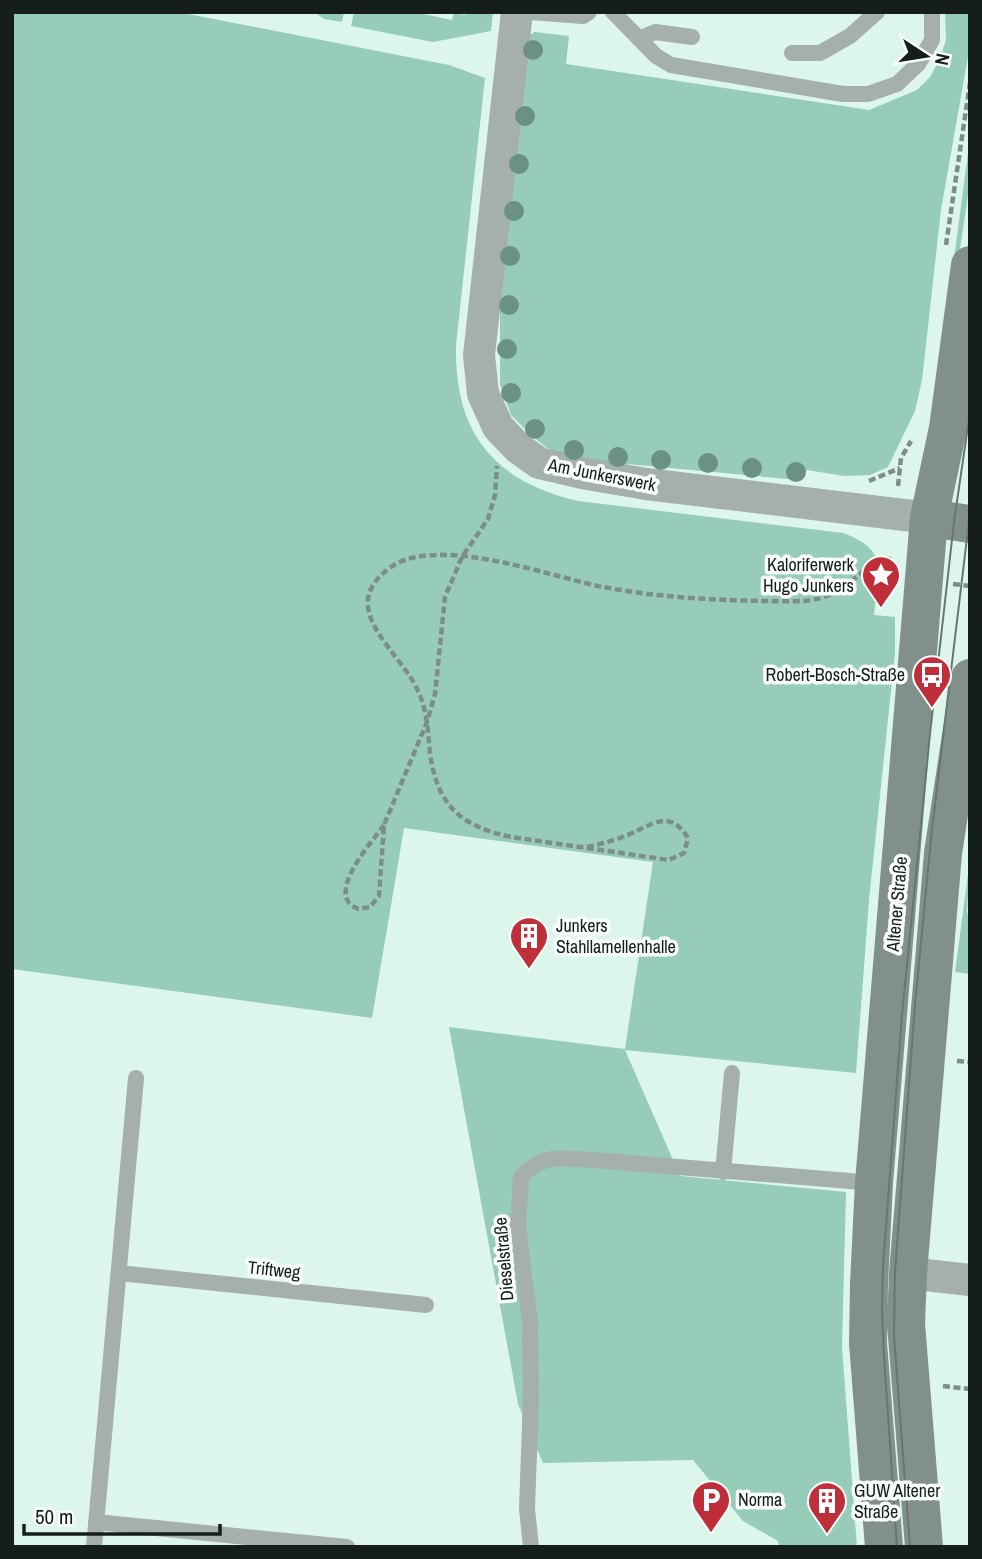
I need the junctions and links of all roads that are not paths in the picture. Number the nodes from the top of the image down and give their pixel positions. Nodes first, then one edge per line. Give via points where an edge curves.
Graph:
1 (517, 12) edge
2 (529, 12) edge
3 (589, 12) edge
4 (613, 12) edge
5 (877, 12) edge
6 (932, 12) edge
7 (692, 37) dead end
8 (639, 40) junction
9 (792, 53) dead end
10 (970, 265) edge
11 (929, 518) junction
12 (970, 524) edge
13 (970, 678) edge
14 (732, 1073) dead end
15 (136, 1078) dead end
16 (723, 1172) junction
17 (874, 1183) junction
18 (119, 1273) junction
19 (908, 1273) junction
20 (970, 1280) edge
21 (426, 1305) dead end
22 (96, 1522) junction
23 (94, 1547) edge
24 (347, 1547) edge
25 (531, 1547) edge
26 (884, 1547) edge
27 (924, 1547) edge

1 - 11 street, Am Junkerswerk via 479,355 483,394 498,427 539,463 574,472
2 - 3 lane via 583,16
4 - 8 lane
5 - 9 lane via 850,36 820,52
6 - 8 lane via 932,40 918,64 897,84 868,94 843,94 671,65
7 - 8 lane via 655,32
10 - 11 main road, Altener Straße via 948,428
11 - 12 main road
11 - 17 main road, Altener Straße
13 - 19 main road via 942,866
14 - 16 lane
15 - 18 lane
16 - 17 lane, Dieselstraße
16 - 25 lane, Dieselstraße via 551,1158 533,1164 521,1177 518,1227 530,1322 527,1509
17 - 26 main road, Altener Straße via 869,1343
18 - 21 lane, Triftweg
18 - 22 lane
19 - 20 street
19 - 27 main road via 906,1324
22 - 23 lane
22 - 24 lane

